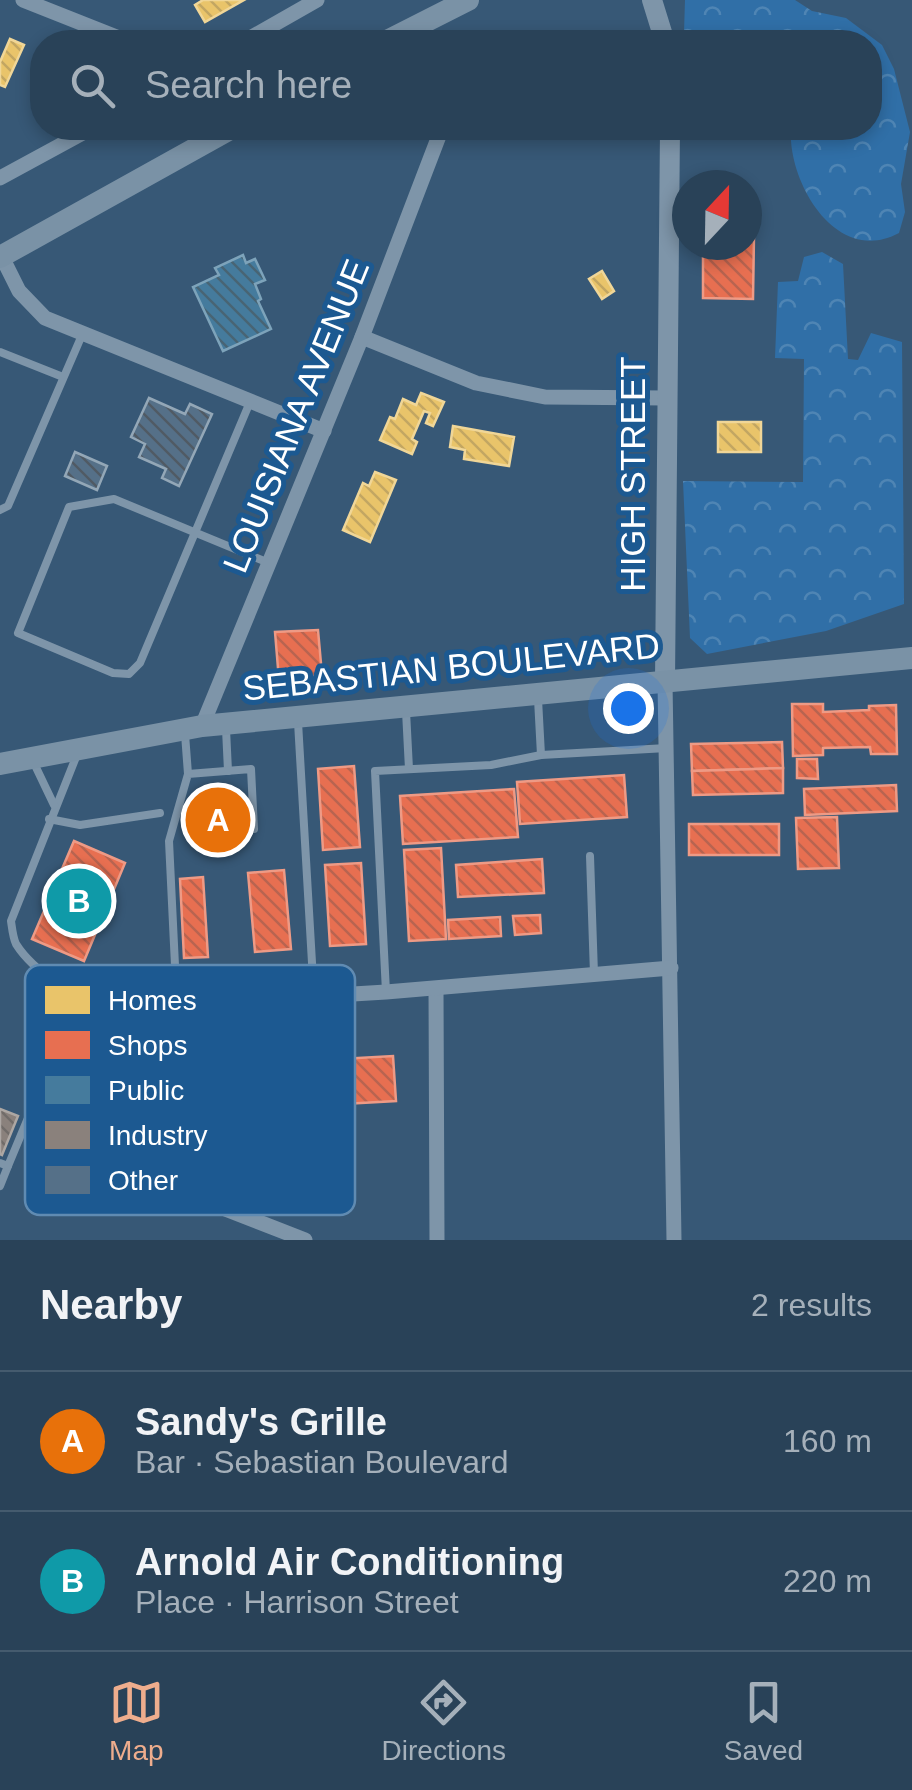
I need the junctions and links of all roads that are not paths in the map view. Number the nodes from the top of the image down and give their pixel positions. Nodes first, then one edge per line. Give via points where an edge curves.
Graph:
1 (23, 0) edge
2 (316, 0) edge
3 (468, 0) edge
4 (652, 0) edge
5 (99, 30) edge
6 (264, 30) edge
7 (409, 30) edge
8 (661, 30) edge
9 (70, 140) edge
10 (210, 140) edge
11 (437, 140) edge
12 (670, 140) edge
13 (0, 178) edge
14 (1, 255) edge
15 (82, 335) junction
16 (362, 337) junction
17 (0, 352) edge
18 (62, 377) junction
19 (665, 398) junction
20 (250, 402) junction
21 (324, 431) junction
22 (0, 510) edge
23 (195, 533) junction
24 (269, 563) junction
25 (912, 658) edge
26 (665, 682) junction
27 (538, 694) junction
28 (406, 706) junction
29 (298, 718) junction
30 (204, 727) junction
31 (79, 748) junction
32 (667, 748) junction
33 (540, 755) junction
34 (31, 756) junction
35 (0, 764) edge
36 (409, 769) junction
37 (228, 771) junction
38 (188, 774) junction
39 (54, 805) junction
40 (160, 813) dead end
41 (49, 819) junction
42 (254, 829) dead end
43 (590, 856) dead end
44 (37, 965) edge
45 (176, 965) edge
46 (312, 965) edge
47 (671, 968) junction
48 (594, 974) junction
49 (436, 989) junction
50 (386, 992) junction
51 (355, 994) edge
52 (25, 1124) edge
53 (4, 1164) edge
54 (0, 1186) edge
55 (240, 1215) edge
56 (304, 1240) edge
57 (437, 1240) edge
58 (674, 1240) edge

1 - 5 street
2 - 6 street
3 - 7 main road
4 - 8 street
9 - 13 street
10 - 14 main road
11 - 16 street, LOUISIANA AVENUE
12 - 19 street, HIGH STREET
14 - 15 street via 32,306
15 - 18 lane
15 - 20 street
16 - 19 street via 476,384 544,397
16 - 21 street, LOUISIANA AVENUE
17 - 18 lane
18 - 22 lane via 8,506
19 - 26 street, HIGH STREET
20 - 21 street
20 - 23 lane
21 - 24 street, LOUISIANA AVENUE
23 - 23 lane via 140,664 129,674 18,634 69,507 114,499
23 - 24 lane
24 - 30 street, LOUISIANA AVENUE
25 - 26 main road, SEBASTIAN BOULEVARD
26 - 27 main road, SEBASTIAN BOULEVARD
26 - 32 street, HIGH STREET
27 - 28 main road, SEBASTIAN BOULEVARD
27 - 33 lane
28 - 29 main road, SEBASTIAN BOULEVARD
28 - 36 lane
29 - 30 main road, SEBASTIAN BOULEVARD
29 - 46 lane
30 - 31 main road, SEBASTIAN BOULEVARD
30 - 37 lane
30 - 38 lane
31 - 34 main road, SEBASTIAN BOULEVARD
31 - 39 lane
32 - 33 lane
32 - 47 street, HIGH STREET
33 - 36 lane
34 - 35 main road, SEBASTIAN BOULEVARD
34 - 39 lane
36 - 50 lane via 375,771
37 - 38 lane
37 - 42 lane via 252,769
38 - 45 lane via 169,842
39 - 41 lane
40 - 41 lane via 80,824
41 - 44 lane via 10,921 15,943
43 - 48 lane
47 - 48 street
47 - 58 street, HIGH STREET
48 - 49 street
49 - 50 street
49 - 57 street
50 - 51 street
52 - 53 lane
53 - 54 lane
55 - 56 street

